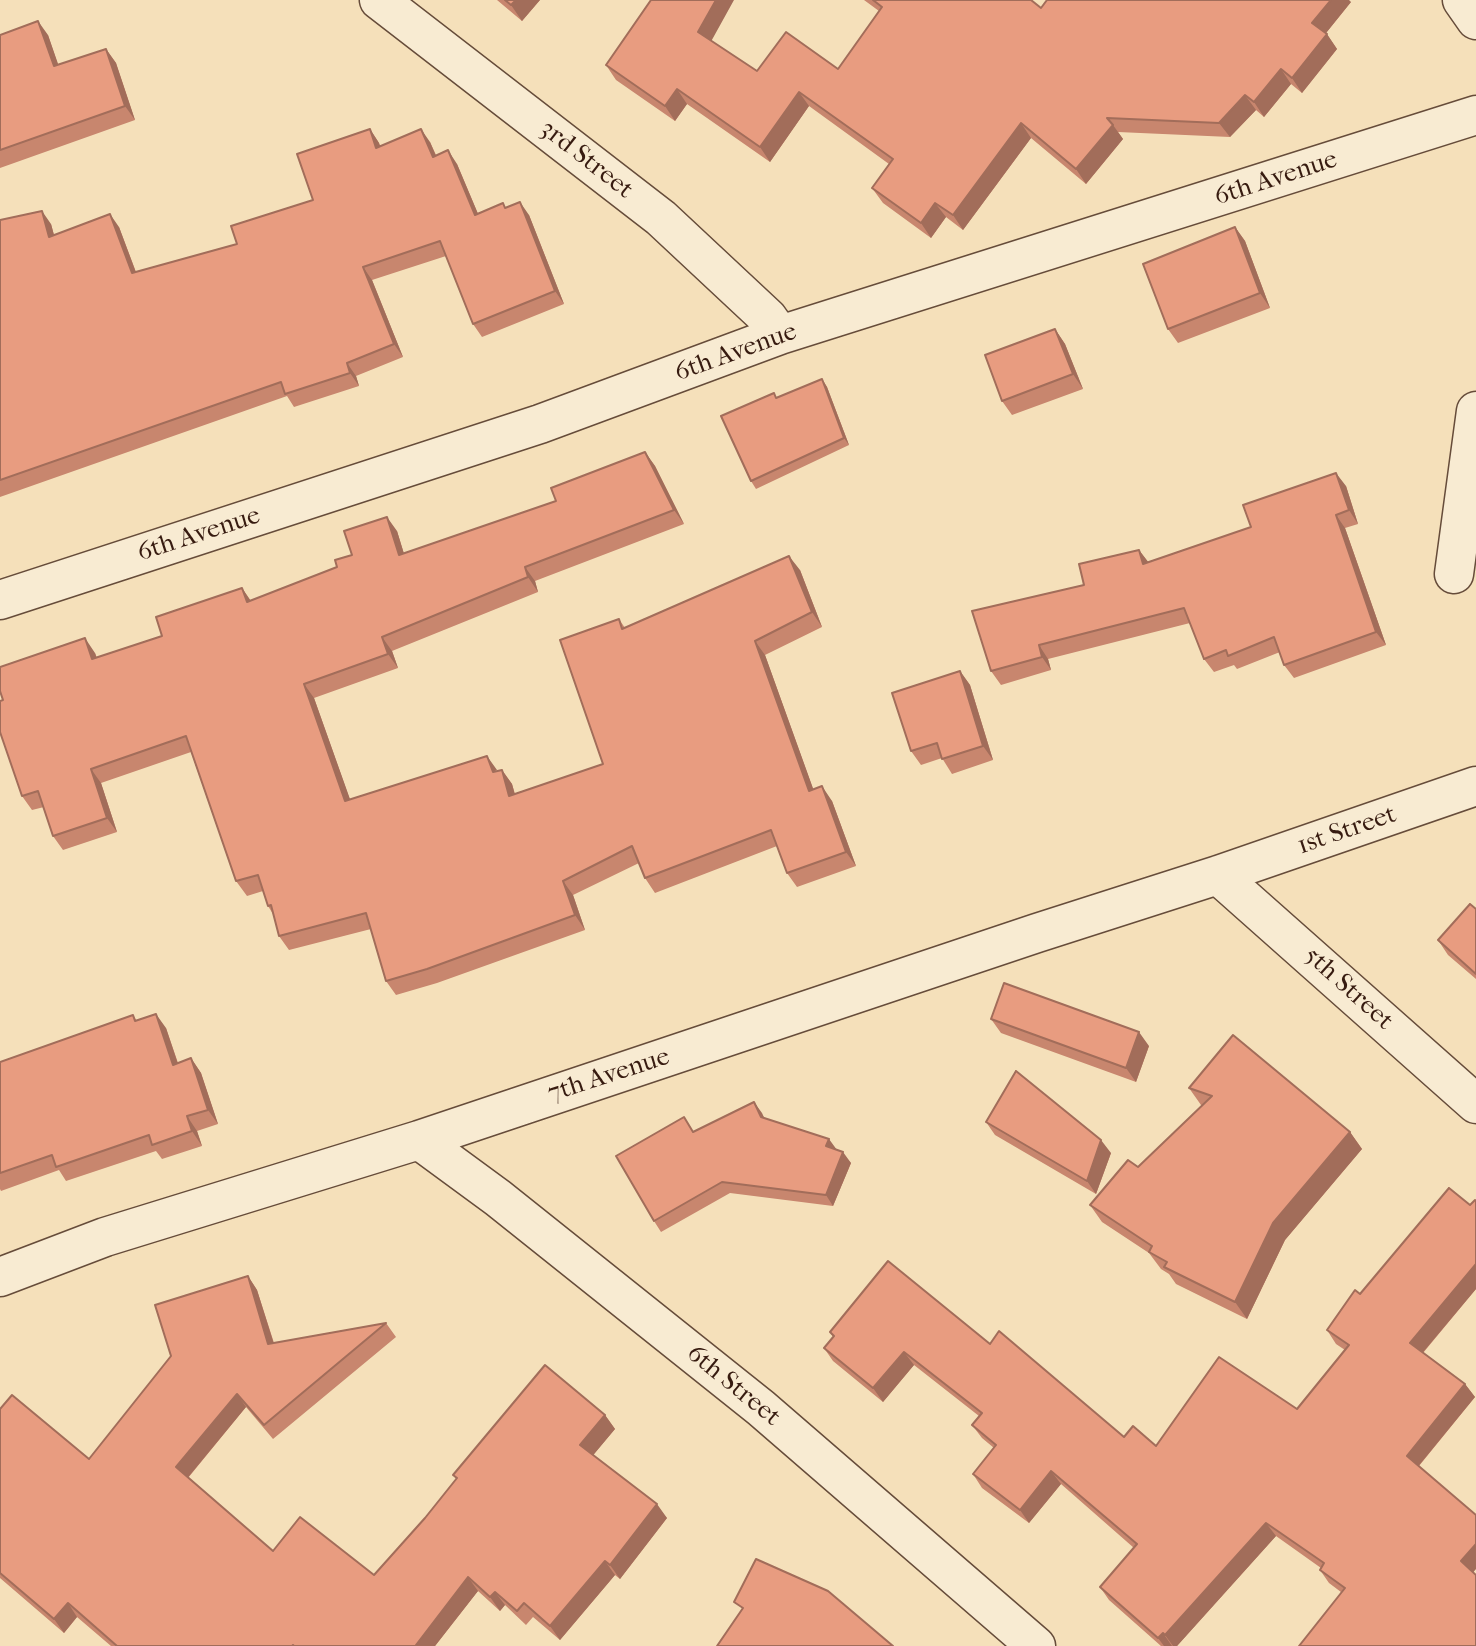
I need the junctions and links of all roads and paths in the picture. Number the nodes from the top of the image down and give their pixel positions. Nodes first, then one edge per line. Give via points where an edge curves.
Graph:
1 (379, 0) edge
2 (1462, 0) edge
3 (1476, 20) edge
4 (1476, 115) edge
5 (780, 335) junction
6 (1476, 411) edge
7 (1454, 574) dead end
8 (0, 600) edge
9 (1476, 786) edge
10 (1218, 876) junction
11 (1476, 1104) edge
12 (419, 1140) junction
13 (0, 1277) edge
14 (1035, 1646) edge

1 - 5 street, 3rd Street via 660,218 768,318
2 - 3 street
4 - 5 street, 6th Avenue
5 - 8 street, 6th Avenue via 540,424
6 - 7 street
9 - 10 street, 1st Street
10 - 11 street, 5th Street
10 - 12 street, 7th Avenue
12 - 13 street, 7th Avenue via 105,1237
12 - 14 street, 6th Street via 761,1408

